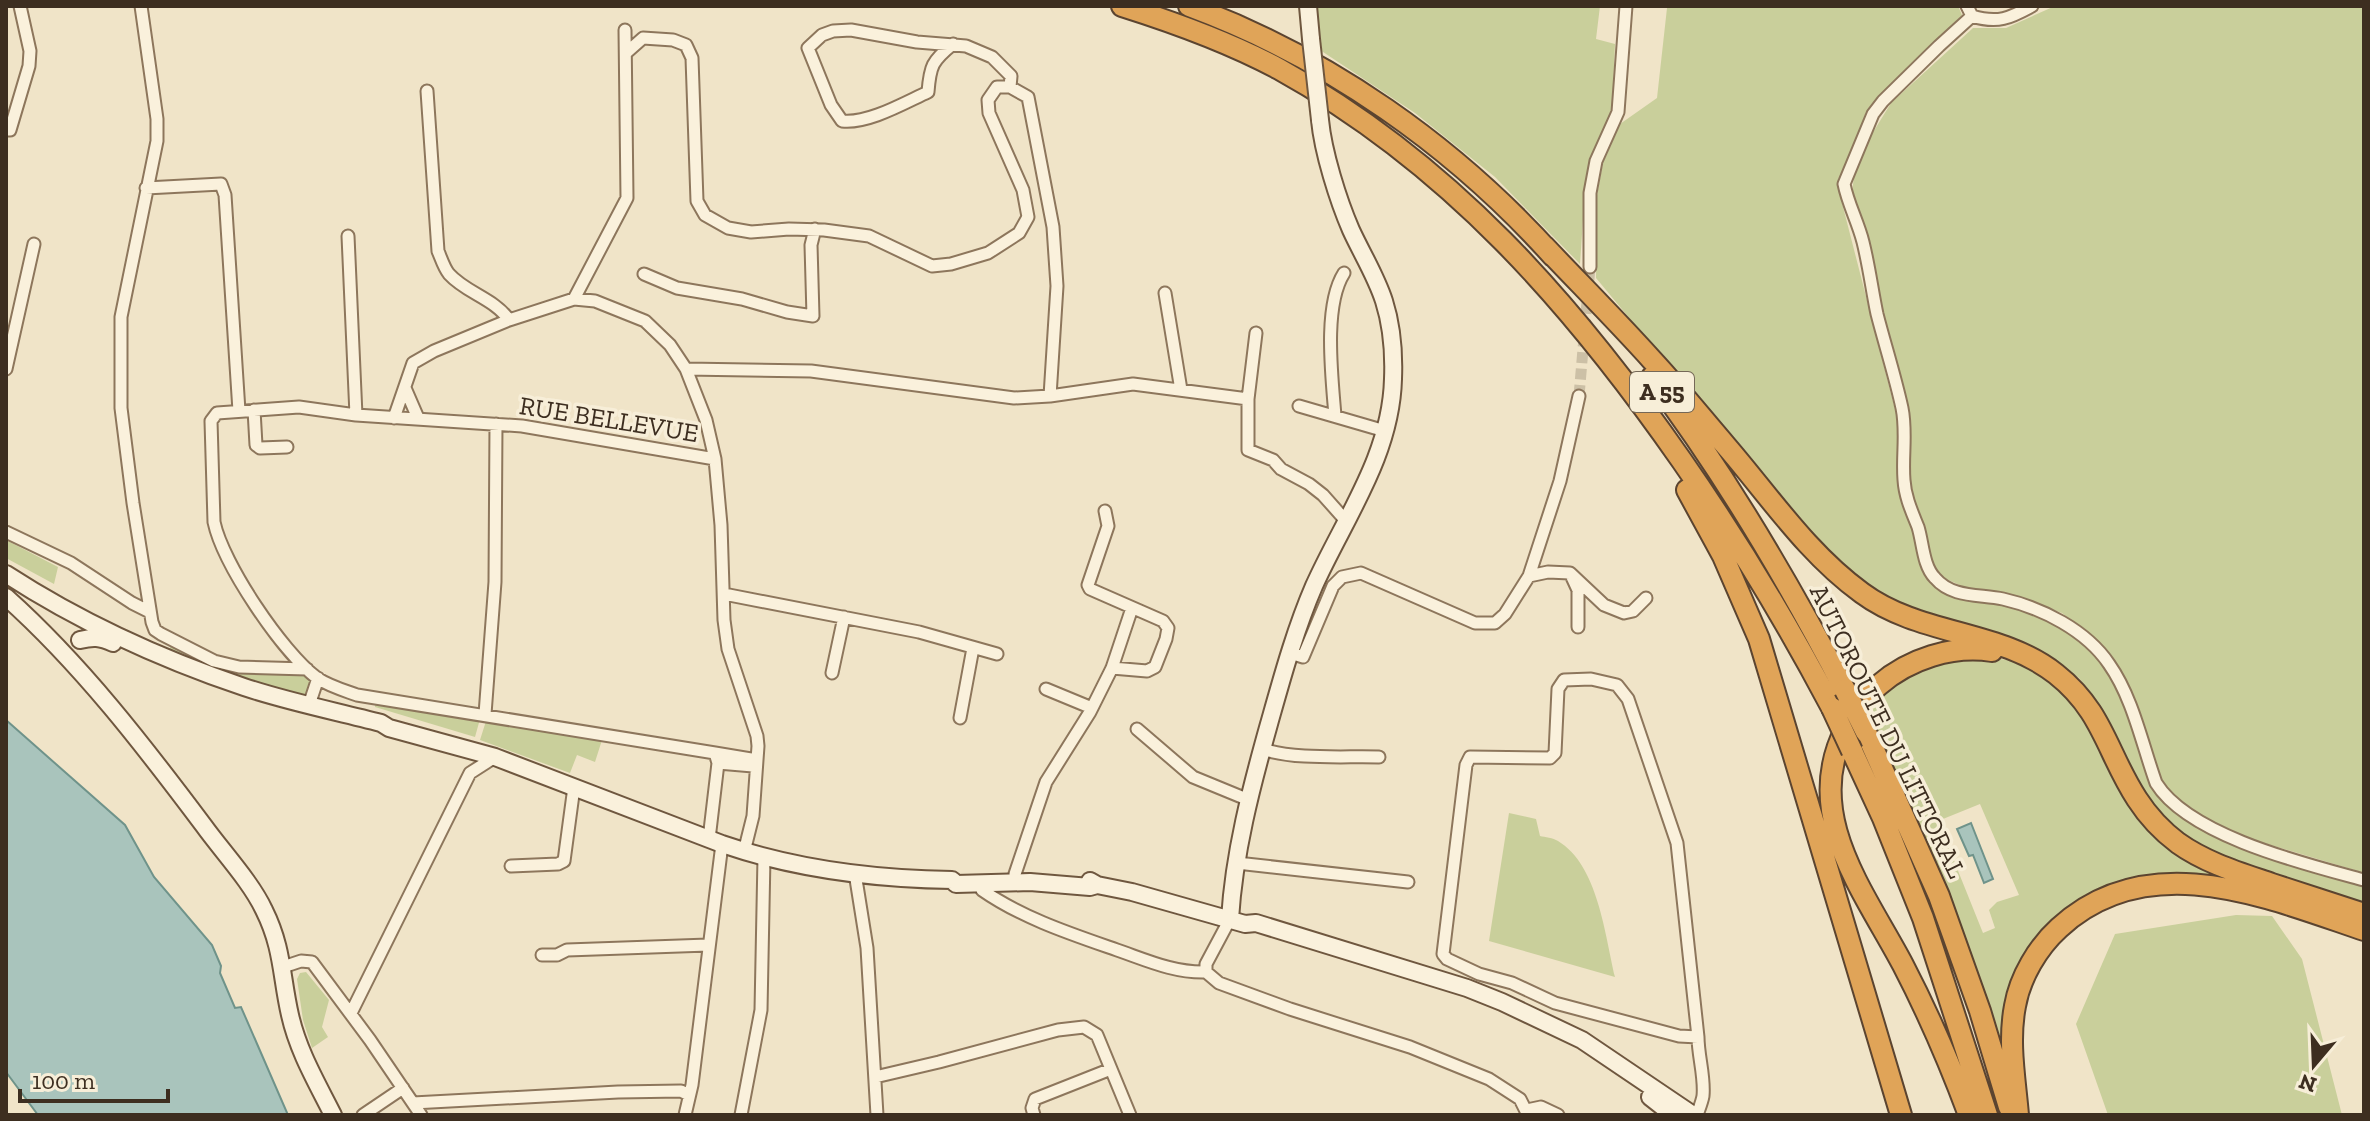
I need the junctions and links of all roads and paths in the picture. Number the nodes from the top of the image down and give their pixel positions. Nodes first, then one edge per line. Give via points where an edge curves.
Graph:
1 (20, 6) edge
2 (141, 6) edge
3 (1122, 6) edge
4 (1189, 6) edge
5 (1308, 6) edge
6 (1626, 6) edge
7 (2032, 6) edge
8 (1970, 11) edge
9 (625, 30) dead end
10 (953, 44) junction
11 (626, 53) junction
12 (1010, 87) junction
13 (427, 91) dead end
14 (8, 130) edge
15 (146, 188) junction
16 (815, 229) junction
17 (348, 236) dead end
18 (34, 244) dead end
19 (1544, 246) junction
20 (1590, 267) tunnel mouth
21 (1344, 273) dead end
22 (644, 274) dead end
23 (1165, 293) dead end
24 (574, 299) junction
25 (1565, 307) junction
26 (509, 320) junction
27 (1256, 333) dead end
28 (6, 369) edge
29 (686, 369) junction
30 (404, 387) junction
31 (1181, 390) junction
32 (1050, 396) junction
33 (1579, 396) tunnel mouth
34 (1248, 399) junction
35 (1299, 406) dead end
36 (254, 410) junction
37 (239, 411) junction
38 (356, 415) junction
39 (1335, 416) junction
40 (394, 418) junction
41 (418, 418) junction
42 (496, 424) junction
43 (1385, 431) junction
44 (287, 447) dead end
45 (715, 459) junction
46 (1105, 511) dead end
47 (1347, 522) junction
48 (6, 532) edge
49 (6, 574) edge
50 (1529, 576) junction
51 (1572, 577) junction
52 (724, 594) junction
53 (6, 597) edge
54 (1646, 598) dead end
55 (1132, 608) junction
56 (150, 612) junction
57 (844, 617) junction
58 (33, 621) junction
59 (1578, 627) dead end
60 (80, 640) junction
61 (973, 648) junction
62 (1290, 653) junction
63 (997, 654) dead end
64 (186, 667) junction
65 (1112, 668) junction
66 (307, 669) junction
67 (832, 673) dead end
68 (318, 678) junction
69 (1046, 689) dead end
70 (357, 695) junction
71 (2079, 696) junction
72 (103, 697) junction
73 (309, 705) junction
74 (1092, 708) junction
75 (485, 714) junction
76 (354, 716) junction
77 (960, 718) dead end
78 (389, 728) junction
79 (1137, 729) dead end
80 (463, 747) junction
81 (1262, 749) junction
82 (495, 757) junction
83 (1379, 757) dead end
84 (716, 758) junction
85 (756, 763) junction
86 (470, 773) junction
87 (574, 787) junction
88 (1249, 800) junction
89 (715, 842) junction
90 (744, 852) junction
91 (764, 857) junction
92 (1237, 863) junction
93 (511, 866) dead end
94 (855, 873) junction
95 (1015, 878) junction
96 (981, 879) junction
97 (2364, 880) edge
98 (1408, 882) dead end
99 (1232, 889) junction
100 (2364, 914) edge
101 (1223, 918) junction
102 (2364, 930) edge
103 (1218, 944) junction
104 (708, 945) junction
105 (542, 955) dead end
106 (283, 967) junction
107 (1206, 972) junction
108 (351, 1013) junction
109 (1698, 1037) junction
110 (1111, 1069) junction
111 (875, 1077) junction
112 (403, 1088) junction
113 (689, 1095) junction
114 (413, 1103) junction
115 (1527, 1113) edge
116 (333, 1115) edge
117 (363, 1115) edge
118 (421, 1115) edge
119 (685, 1115) edge
120 (741, 1115) edge
121 (877, 1115) edge
122 (1034, 1115) edge
123 (1130, 1115) edge
124 (1558, 1115) edge
125 (1673, 1115) edge
126 (1695, 1115) edge
127 (1901, 1115) edge
128 (1969, 1115) edge
129 (1987, 1115) edge
130 (2011, 1115) edge
131 (2018, 1115) edge

1 - 14 street via 29,66
2 - 15 street via 157,119
3 - 25 highway, AUTOROUTE DU LITTORAL / A 55 via 1247,53 1369,125 1461,198
4 - 19 highway, AUTOROUTE DU LITTORAL / A 55 via 1301,56 1391,112 1472,176
5 - 43 main road, bridge via 1328,164 1384,301 1391,334 1393,381
6 - 20 street via 1618,112 1596,161 1590,193
7 - 8 street via 1995,21
8 - 97 street via 1873,114 1844,184 1902,411 1907,499 1930,572 1948,589 2017,602 2046,614 2092,645 2122,686 2156,783 2176,807 2273,853
9 - 11 street
10 - 10 street via 851,30 822,35 808,48 831,105 842,121 851,122 928,92 930,68
10 - 12 street via 992,57 1011,76
11 - 16 street via 643,38 686,45 692,58 697,201 705,215 728,228 751,232
11 - 24 street via 627,198
12 - 16 street via 997,87 988,100 1023,190 1028,217 1019,233 988,253 932,266 869,236
12 - 32 street via 1028,97 1053,227 1057,286
13 - 26 street via 438,251 448,273
15 - 37 street via 221,184
15 - 56 street via 121,317 121,393
16 - 22 street via 813,316 677,288
17 - 38 street
18 - 28 street
19 - 71 highway via 1653,361 1808,544 1844,579 1888,610 2029,657
19 - 130 highway, AUTOROUTE DU LITTORAL / A 55, bridge via 1620,335 1689,430 1772,557 1845,690 1944,911
21 - 39 street via 1332,309
23 - 31 street
24 - 26 street
24 - 29 street via 595,301 645,321
25 - 127 highway via 1681,480 1740,593 1763,653
25 - 129 highway, AUTOROUTE DU LITTORAL / A 55, bridge via 1710,502 1832,708 1923,918
26 - 30 street via 413,363
27 - 34 street
29 - 32 street via 811,371 1014,398
29 - 45 street
30 - 40 street
30 - 41 street
31 - 32 street via 1133,384
31 - 34 street
33 - 50 street via 1560,481
34 - 47 street via 1248,450 1309,484
35 - 39 street
36 - 37 street, RUE BELLEVUE
36 - 38 street, RUE BELLEVUE via 299,407
36 - 44 street via 256,445
37 - 66 street via 217,413 211,421 217,538 242,585
38 - 40 street, RUE BELLEVUE
39 - 43 street
40 - 41 street, RUE BELLEVUE
41 - 42 street, RUE BELLEVUE
42 - 45 street, RUE BELLEVUE
42 - 75 street via 495,582
43 - 47 main road
45 - 52 street
46 - 55 street via 1108,526 1088,585
47 - 62 main road via 1314,586
48 - 56 street via 71,563
49 - 64 main road via 49,602
50 - 51 street via 1548,572
50 - 62 street via 1495,623 1475,623 1361,573 1342,577 1333,586 1303,657
51 - 54 street via 1604,605 1624,613
51 - 59 street via 1578,590
52 - 57 street
52 - 85 street via 728,649 756,728
53 - 58 main road
55 - 65 street
55 - 65 street via 1163,621 1166,639 1152,669
56 - 66 street via 155,630 214,661
57 - 61 street
57 - 67 street
58 - 60 main road
58 - 72 main road
60 - 64 main road via 97,632
60 - 72 main road via 80,659
60 - 78 main road via 102,638 249,696 379,731
61 - 63 street
61 - 77 street
62 - 81 main road
64 - 73 main road
65 - 74 street
66 - 68 street
68 - 70 street
68 - 73 street
69 - 74 street
70 - 75 street
70 - 76 street
71 - 100 highway via 2137,798 2168,835 2212,862
71 - 128 highway via 2052,673 2010,654 1973,650 1934,655 1875,687 1853,715 1834,759 1830,798 1842,853 1904,967
72 - 106 main road via 263,907
73 - 76 main road
74 - 95 street via 1046,782
75 - 84 street
76 - 78 main road
78 - 80 main road
79 - 88 street via 1193,777
80 - 82 main road
80 - 86 street
81 - 83 street
81 - 88 main road
82 - 86 street
82 - 87 main road
84 - 85 street
84 - 89 street
85 - 90 street via 753,816
86 - 108 street
87 - 89 main road
87 - 93 street via 564,861
88 - 92 main road
89 - 90 main road
89 - 104 street
90 - 91 main road
91 - 94 main road
91 - 120 street via 761,1010
92 - 98 street
92 - 99 main road
94 - 96 main road via 956,884
94 - 111 street via 867,948
95 - 96 main road
95 - 101 main road via 1055,875 1090,881
96 - 107 street via 982,890 1071,934 1173,970
99 - 101 main road
99 - 101 main road
101 - 103 street
101 - 103 street
101 - 125 main road via 1255,932 1445,986 1538,1023 1615,1070
101 - 126 main road via 1302,937 1502,1002 1582,1040
102 - 131 highway via 2249,893 2204,885 2147,885 2099,900 2053,933 2022,983 2012,1039
103 - 107 street
104 - 105 street
104 - 113 street
106 - 108 street via 312,962
106 - 116 main road via 297,1040
107 - 115 street via 1219,983 1489,1079 1520,1099
108 - 112 street
109 - 109 street via 1677,843 1628,699 1617,685 1564,680 1558,689 1555,753 1550,758 1470,757 1466,765 1443,954 1555,1003
109 - 126 street via 1703,1097
110 - 111 street via 1097,1035 1076,1026
110 - 122 street via 1035,1099
110 - 123 street
111 - 121 street
112 - 114 street
112 - 117 street
113 - 114 street via 618,1092
113 - 119 street
114 - 118 street
115 - 124 street via 1541,1107

